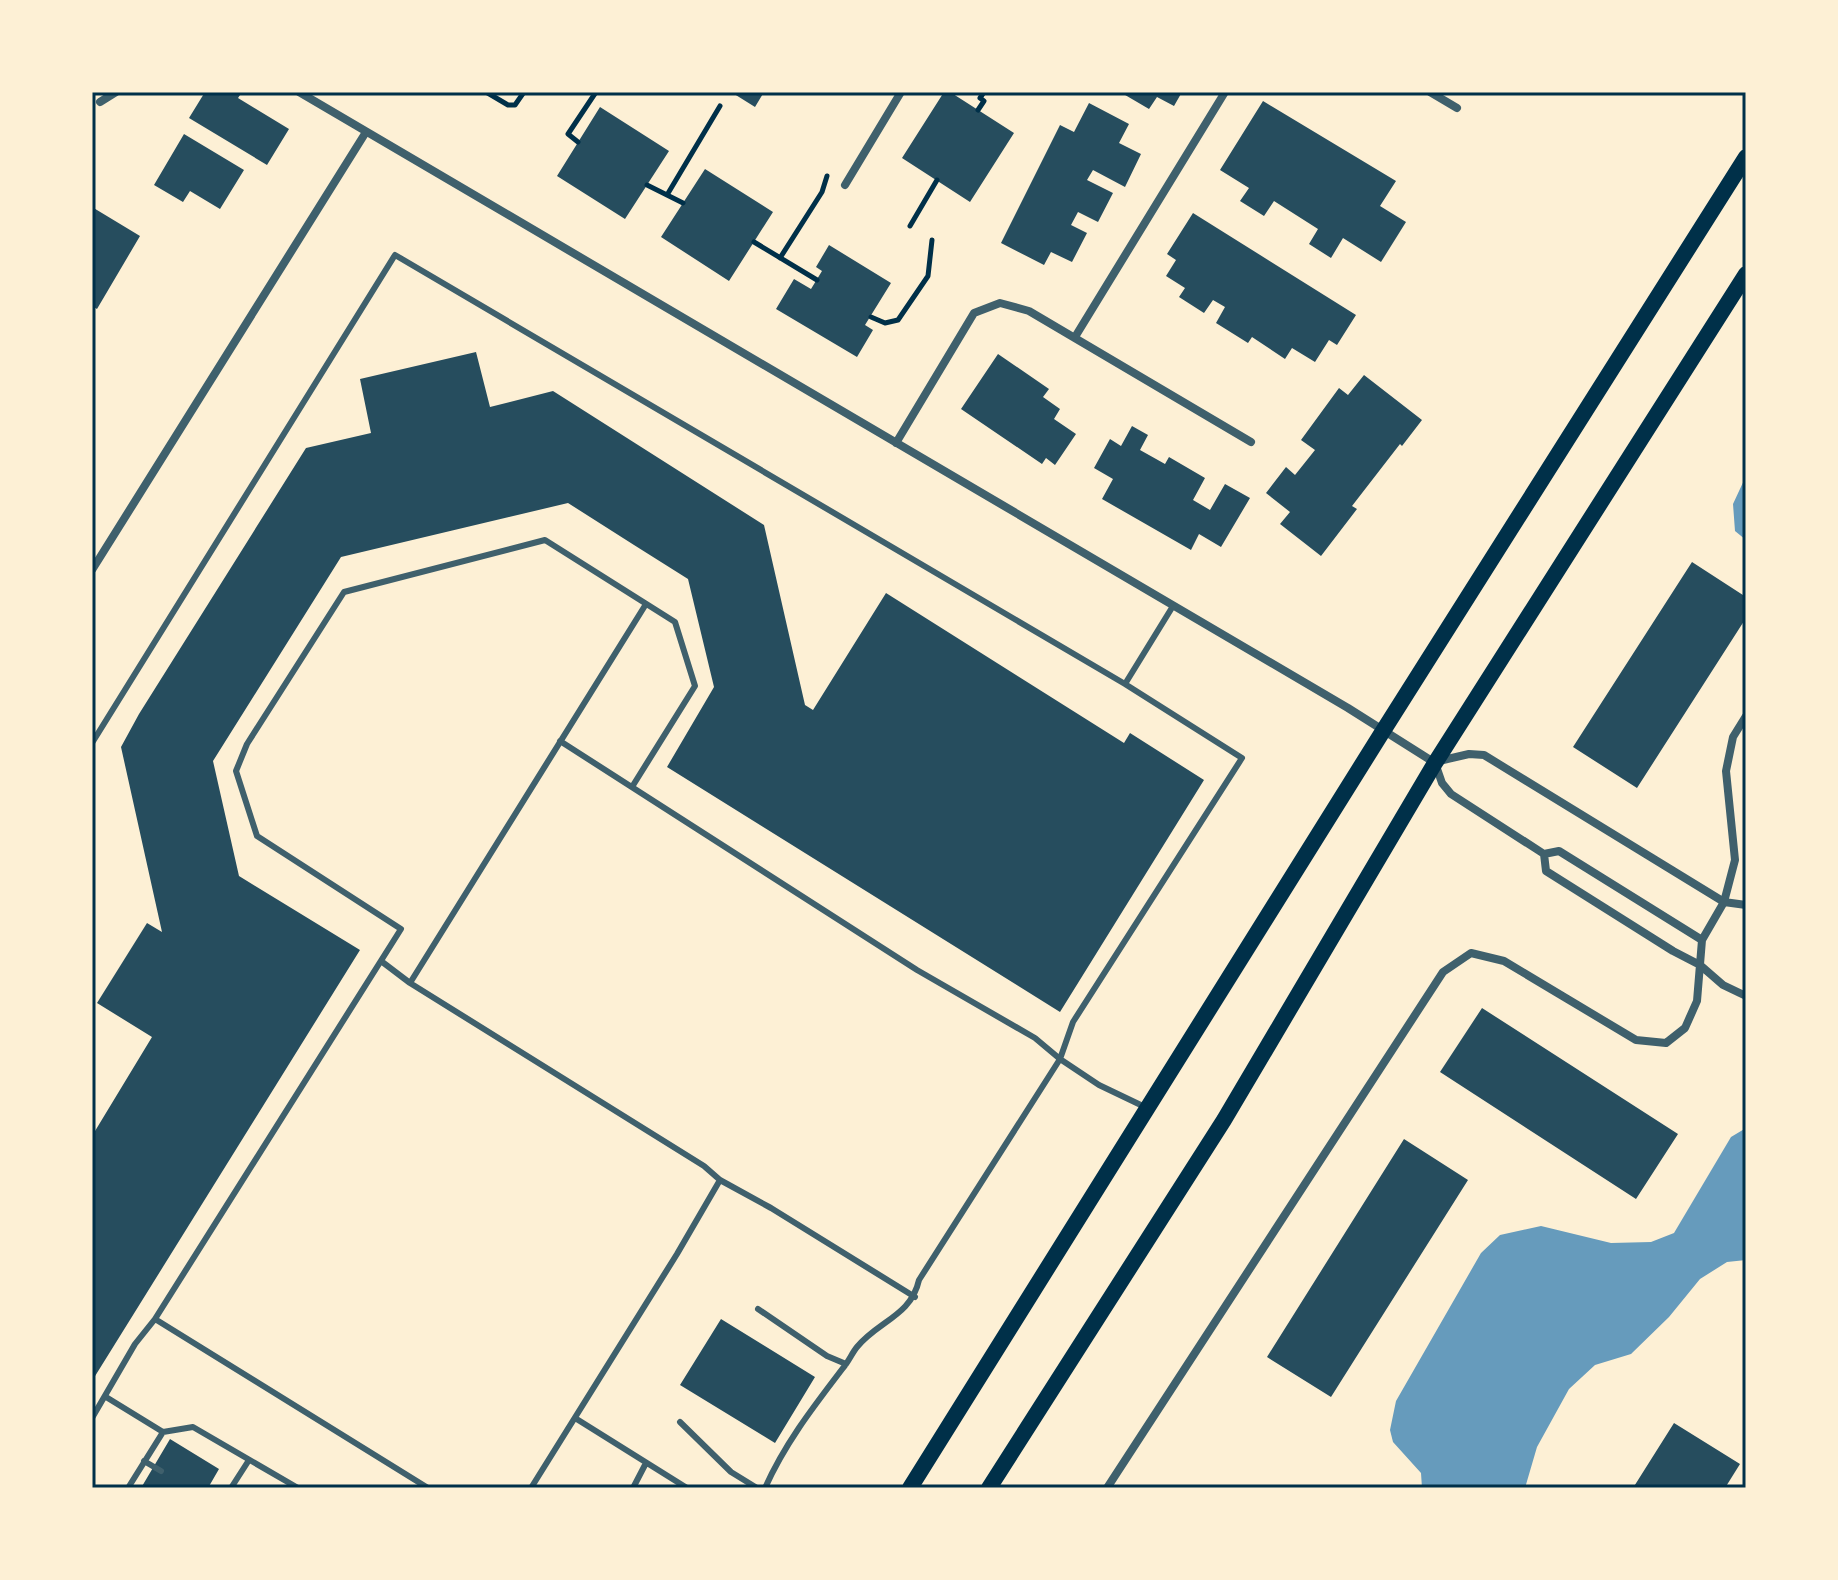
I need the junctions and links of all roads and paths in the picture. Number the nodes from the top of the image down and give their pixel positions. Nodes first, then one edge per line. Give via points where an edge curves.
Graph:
1 (116, 92) edge
2 (299, 92) edge
3 (486, 92) edge
4 (524, 92) edge
5 (596, 92) edge
6 (901, 92) edge
7 (984, 92) edge
8 (1225, 92) edge
9 (1430, 92) edge
10 (100, 102) dead end
11 (720, 106) dead end
12 (1457, 108) dead end
13 (978, 110) dead end
14 (366, 132) junction
15 (578, 142) dead end
16 (1746, 157) edge
17 (828, 175) dead end
18 (937, 180) dead end
19 (647, 185) dead end
20 (845, 185) dead end
21 (667, 195) junction
22 (683, 203) dead end
23 (910, 226) dead end
24 (932, 240) dead end
25 (754, 242) dead end
26 (780, 258) junction
27 (1746, 274) edge
28 (817, 280) dead end
29 (871, 317) dead end
30 (1075, 337) junction
31 (1251, 442) dead end
32 (896, 443) junction
33 (92, 570) edge
34 (646, 604) junction
35 (1173, 606) junction
36 (1125, 684) junction
37 (1746, 716) edge
38 (1383, 731) junction
39 (560, 741) junction
40 (92, 743) edge
41 (1435, 763) junction
42 (632, 787) junction
43 (1544, 854) junction
44 (1724, 902) junction
45 (1746, 905) edge
46 (1702, 940) junction
47 (381, 961) junction
48 (1700, 965) junction
49 (410, 983) junction
50 (1746, 996) edge
51 (1060, 1059) junction
52 (1149, 1109) junction
53 (720, 1180) junction
54 (915, 1297) junction
55 (758, 1309) dead end
56 (155, 1319) junction
57 (846, 1364) junction
58 (106, 1397) junction
59 (92, 1418) edge
60 (575, 1418) junction
61 (680, 1422) dead end
62 (163, 1432) junction
63 (249, 1460) junction
64 (144, 1461) junction
65 (646, 1463) junction
66 (161, 1471) dead end
67 (128, 1488) edge
68 (231, 1488) edge
69 (298, 1488) edge
70 (428, 1488) edge
71 (531, 1488) edge
72 (633, 1488) edge
73 (687, 1488) edge
74 (757, 1488) edge
75 (765, 1488) edge
76 (910, 1488) edge
77 (989, 1488) edge
78 (1107, 1488) edge

1 - 10 street
2 - 14 street
3 - 4 path via 508,105 515,105
5 - 15 path via 568,134
6 - 20 street
7 - 13 path
8 - 30 street
9 - 12 street
11 - 21 path
14 - 32 street
14 - 33 street
16 - 38 main road
17 - 26 path
18 - 23 path
19 - 21 path
21 - 22 path
24 - 29 path via 928,276 898,320 885,323
25 - 26 path
26 - 28 path
27 - 41 main road
30 - 31 street
30 - 32 street via 1029,311 1000,303 974,313
32 - 35 street
34 - 39 lane
34 - 42 lane via 675,622 695,686
34 - 47 lane via 545,540 344,592 247,744 236,771 257,836 401,929
35 - 36 lane
35 - 38 street
36 - 40 lane via 395,255
36 - 51 lane via 1242,758 1073,1022
37 - 44 street via 1733,737 1726,771 1735,860
38 - 41 street
38 - 52 main road
39 - 42 lane
39 - 49 lane
41 - 43 street via 1451,794
41 - 44 street via 1484,755
41 - 77 main road via 1224,1120
42 - 51 lane via 917,970 1035,1038
43 - 46 street via 1559,851
43 - 48 street via 1546,871
44 - 45 street
44 - 46 street
46 - 48 street
47 - 49 lane
47 - 56 lane
48 - 50 street via 1713,979
48 - 78 street via 1697,1001 1685,1028 1666,1043 1636,1040 1504,961 1471,953 1443,972
49 - 53 lane
51 - 52 lane
51 - 54 lane via 919,1280
52 - 76 main road
53 - 54 lane
53 - 60 lane
54 - 57 lane via 857,1346
55 - 57 lane
56 - 58 lane
56 - 70 lane
57 - 75 lane via 808,1412
58 - 59 lane
58 - 62 lane
60 - 65 lane
60 - 71 lane
61 - 74 lane via 731,1472
62 - 63 lane via 193,1427
62 - 64 lane
63 - 68 lane
63 - 69 lane
64 - 66 lane
64 - 67 lane
65 - 72 lane
65 - 73 lane

